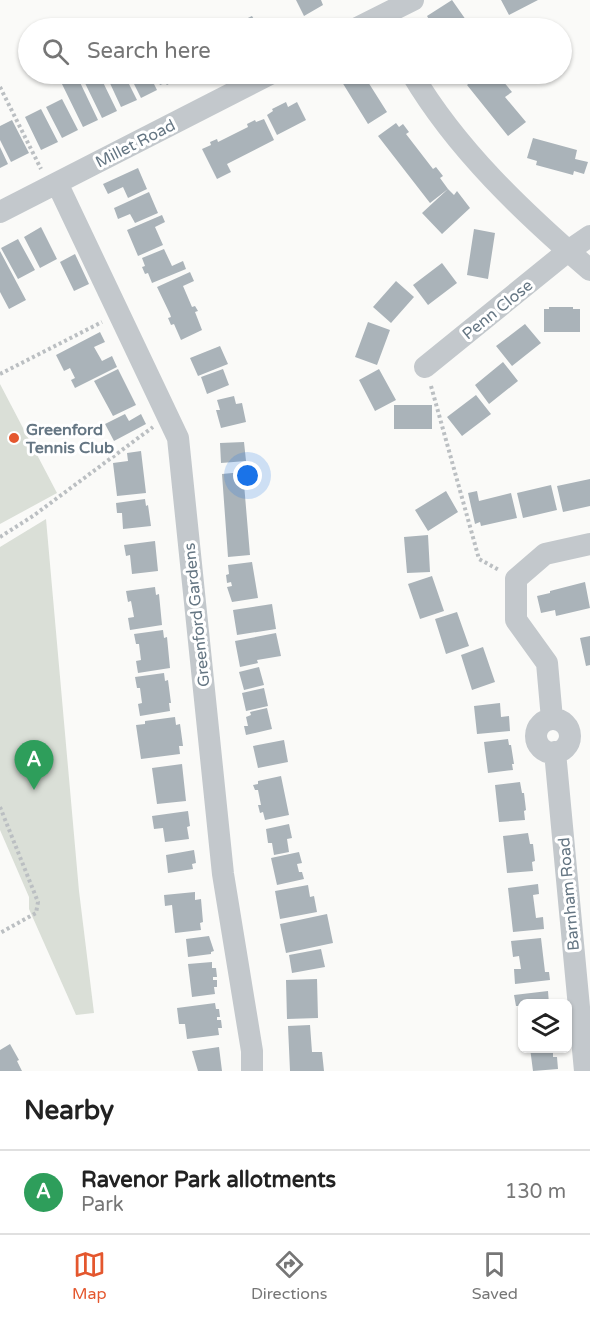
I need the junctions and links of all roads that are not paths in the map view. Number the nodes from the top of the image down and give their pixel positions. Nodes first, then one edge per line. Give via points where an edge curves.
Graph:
1 (413, 0) edge
2 (378, 15) edge
3 (250, 84) edge
4 (417, 84) edge
5 (57, 183) junction
6 (0, 212) edge
7 (590, 236) edge
8 (568, 250) junction
9 (590, 270) edge
10 (425, 367) road end
11 (590, 544) edge
12 (252, 1071) edge
13 (585, 1071) edge

1 - 2 street
3 - 5 street, Millet Road
4 - 8 street via 486,173
5 - 6 street, Millet Road
5 - 12 street, Greenford Gardens via 178,438 223,874
7 - 8 street, Penn Close
8 - 9 street
8 - 10 street, Penn Close
11 - 13 street, Barnham Road via 545,554 516,579 516,620 547,663 552,719 563,722 570,731 566,747 555,752

